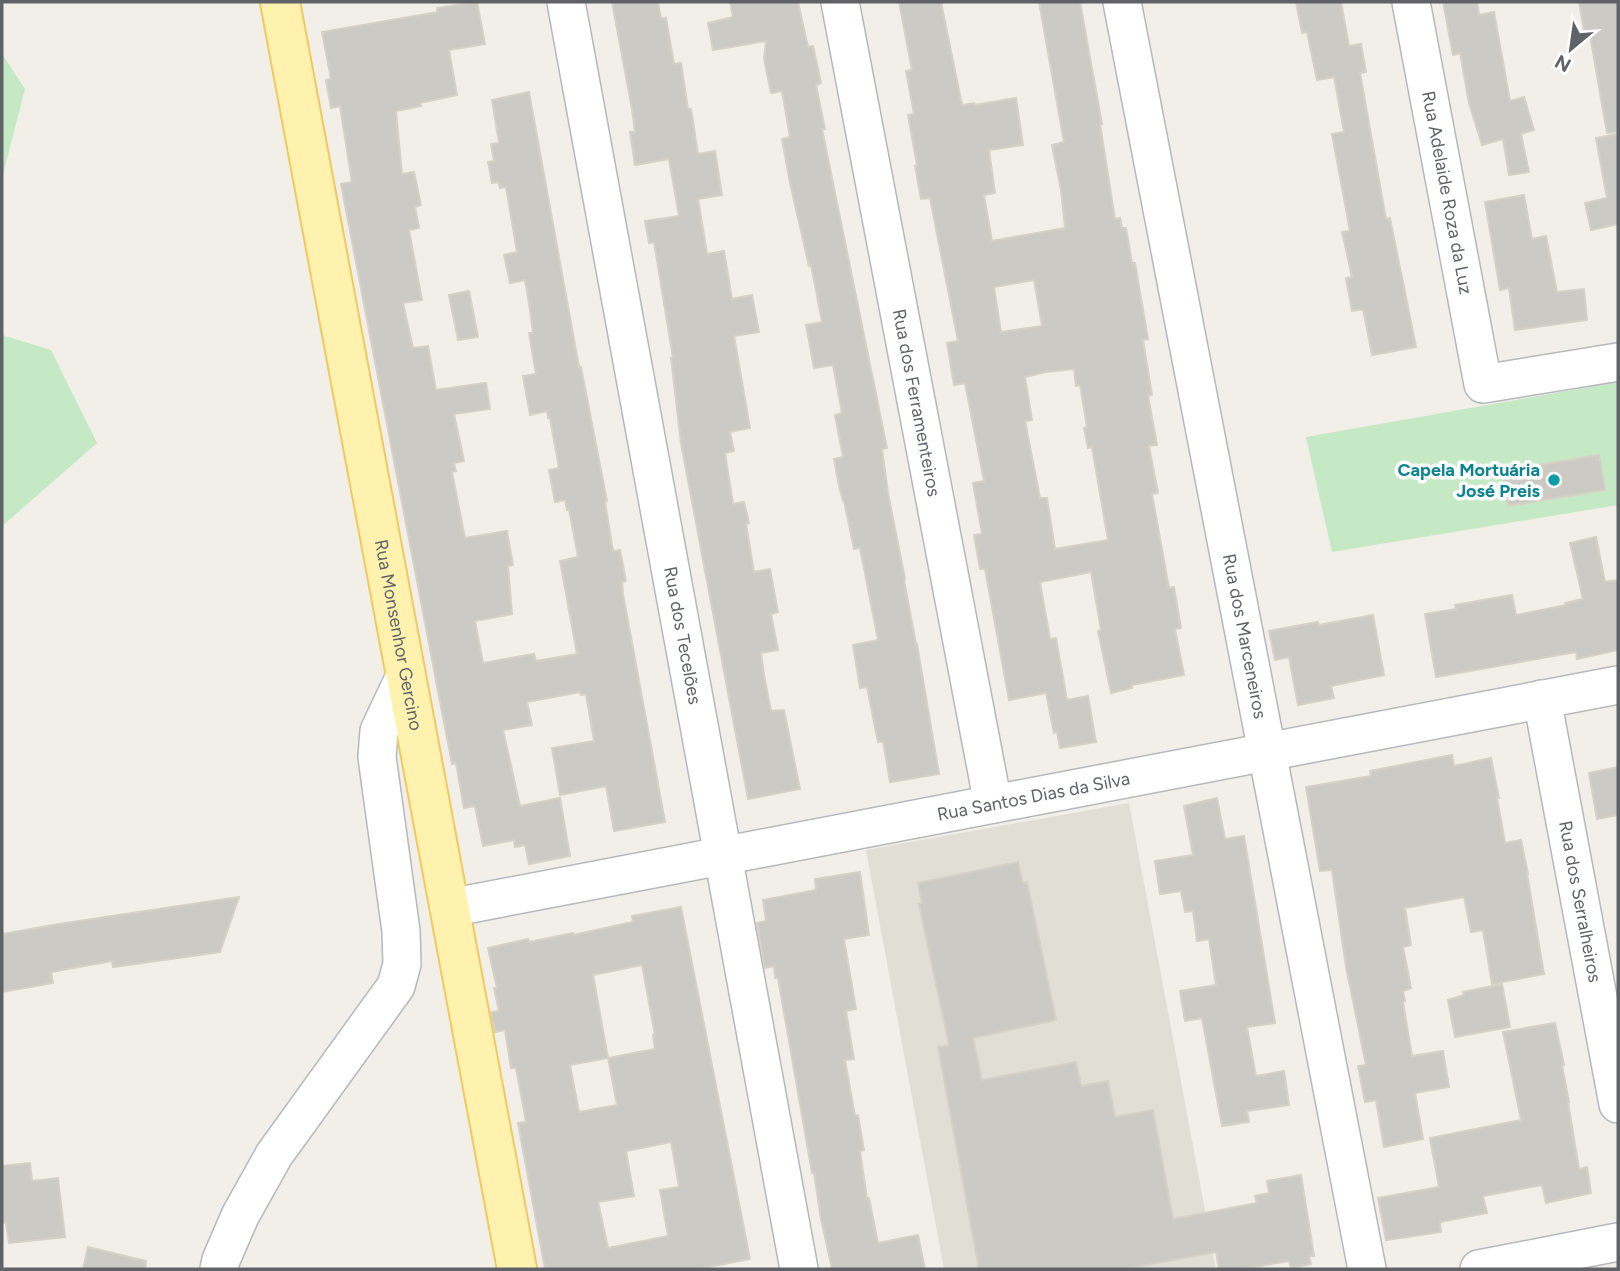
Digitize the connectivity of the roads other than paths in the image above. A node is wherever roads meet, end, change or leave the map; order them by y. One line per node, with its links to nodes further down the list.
1 (281, 2): 7 (main road, Rua Monsenhor Gercino)
2 (566, 2): 12 (street, Rua dos Tecelões)
3 (840, 2): 11 (street, Rua dos Ferramenteiros)
4 (1122, 2): 10 (street, Rua dos Marceneiros)
5 (1411, 2): 6 (street, Rua Adelaide Roza da Luz)
6 (1618, 362)
7 (406, 674): 13 (main road, Rua Monsenhor Gercino); 16 (street)
8 (1618, 685): 9 (street, Rua Santos Dias da Silva)
9 (1542, 699): 10 (street, Rua Santos Dias da Silva); 14 (street, Rua dos Serralheiros)
10 (1267, 752): 11 (street, Rua Santos Dias da Silva); 19 (street, Rua dos Marceneiros)
11 (993, 804): 12 (street, Rua Santos Dias da Silva)
12 (723, 856): 13 (street, Rua Santos Dias da Silva); 18 (street, Rua dos Tecelões)
13 (450, 908): 17 (main road, Rua Monsenhor Gercino)
14 (1618, 1104)
15 (1618, 1242): 20 (street)
16 (219, 1269)
17 (517, 1269)
18 (800, 1269)
19 (1367, 1269)
20 (1479, 1269)

